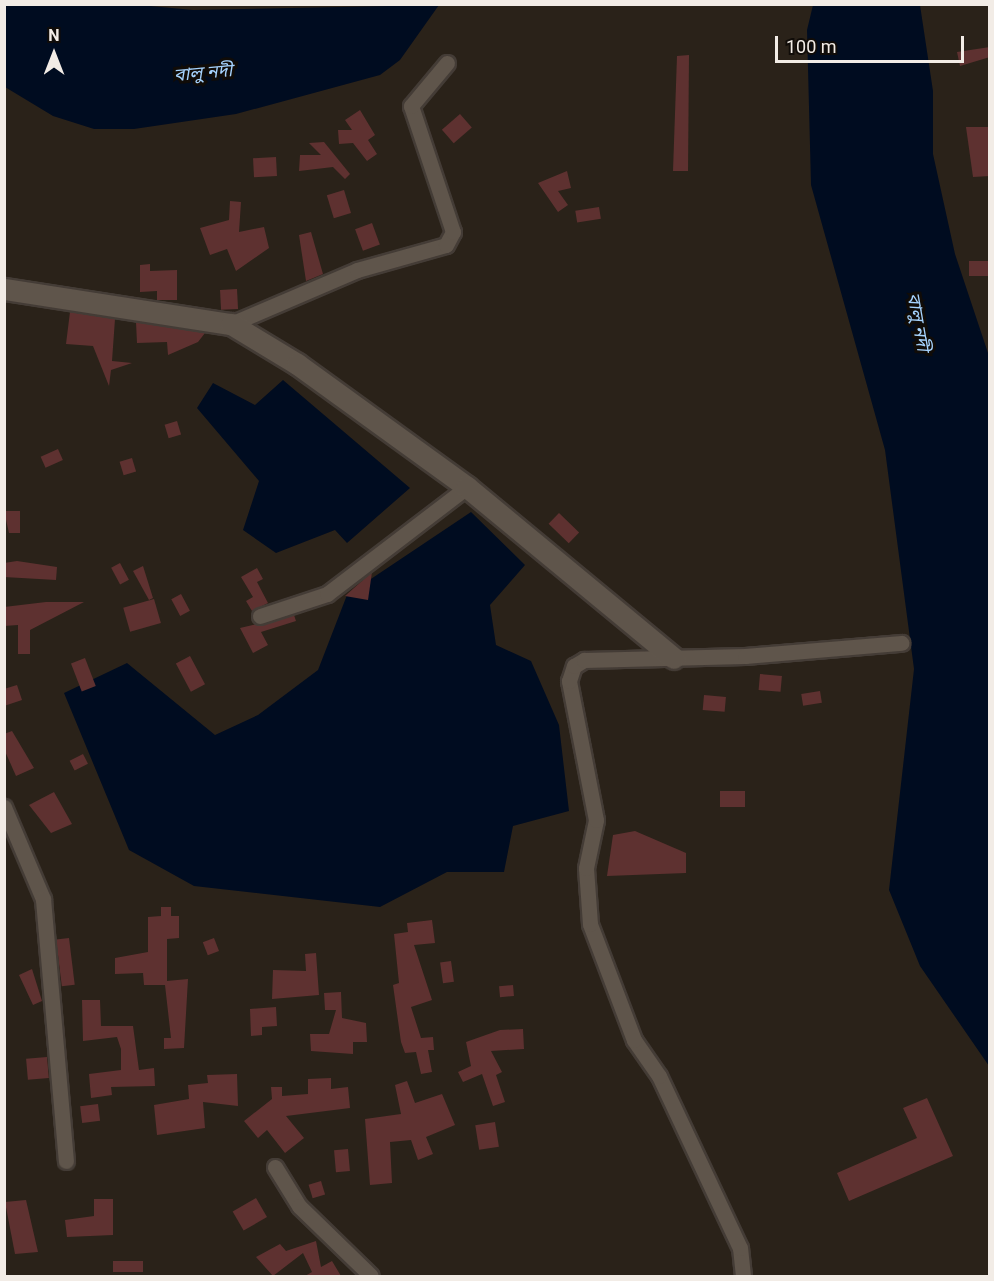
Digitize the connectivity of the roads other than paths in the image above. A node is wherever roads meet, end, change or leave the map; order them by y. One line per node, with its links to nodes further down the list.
1 (447, 63): 3 (street)
2 (4, 289): 3 (street)
3 (231, 324): 4 (street)
4 (467, 487): 5 (street); 7 (street)
5 (260, 616)
6 (901, 643): 7 (street)
7 (674, 658): 12 (street)
8 (4, 807): 9 (street)
9 (66, 1161)
10 (275, 1167): 11 (street)
11 (371, 1276)
12 (743, 1276)

